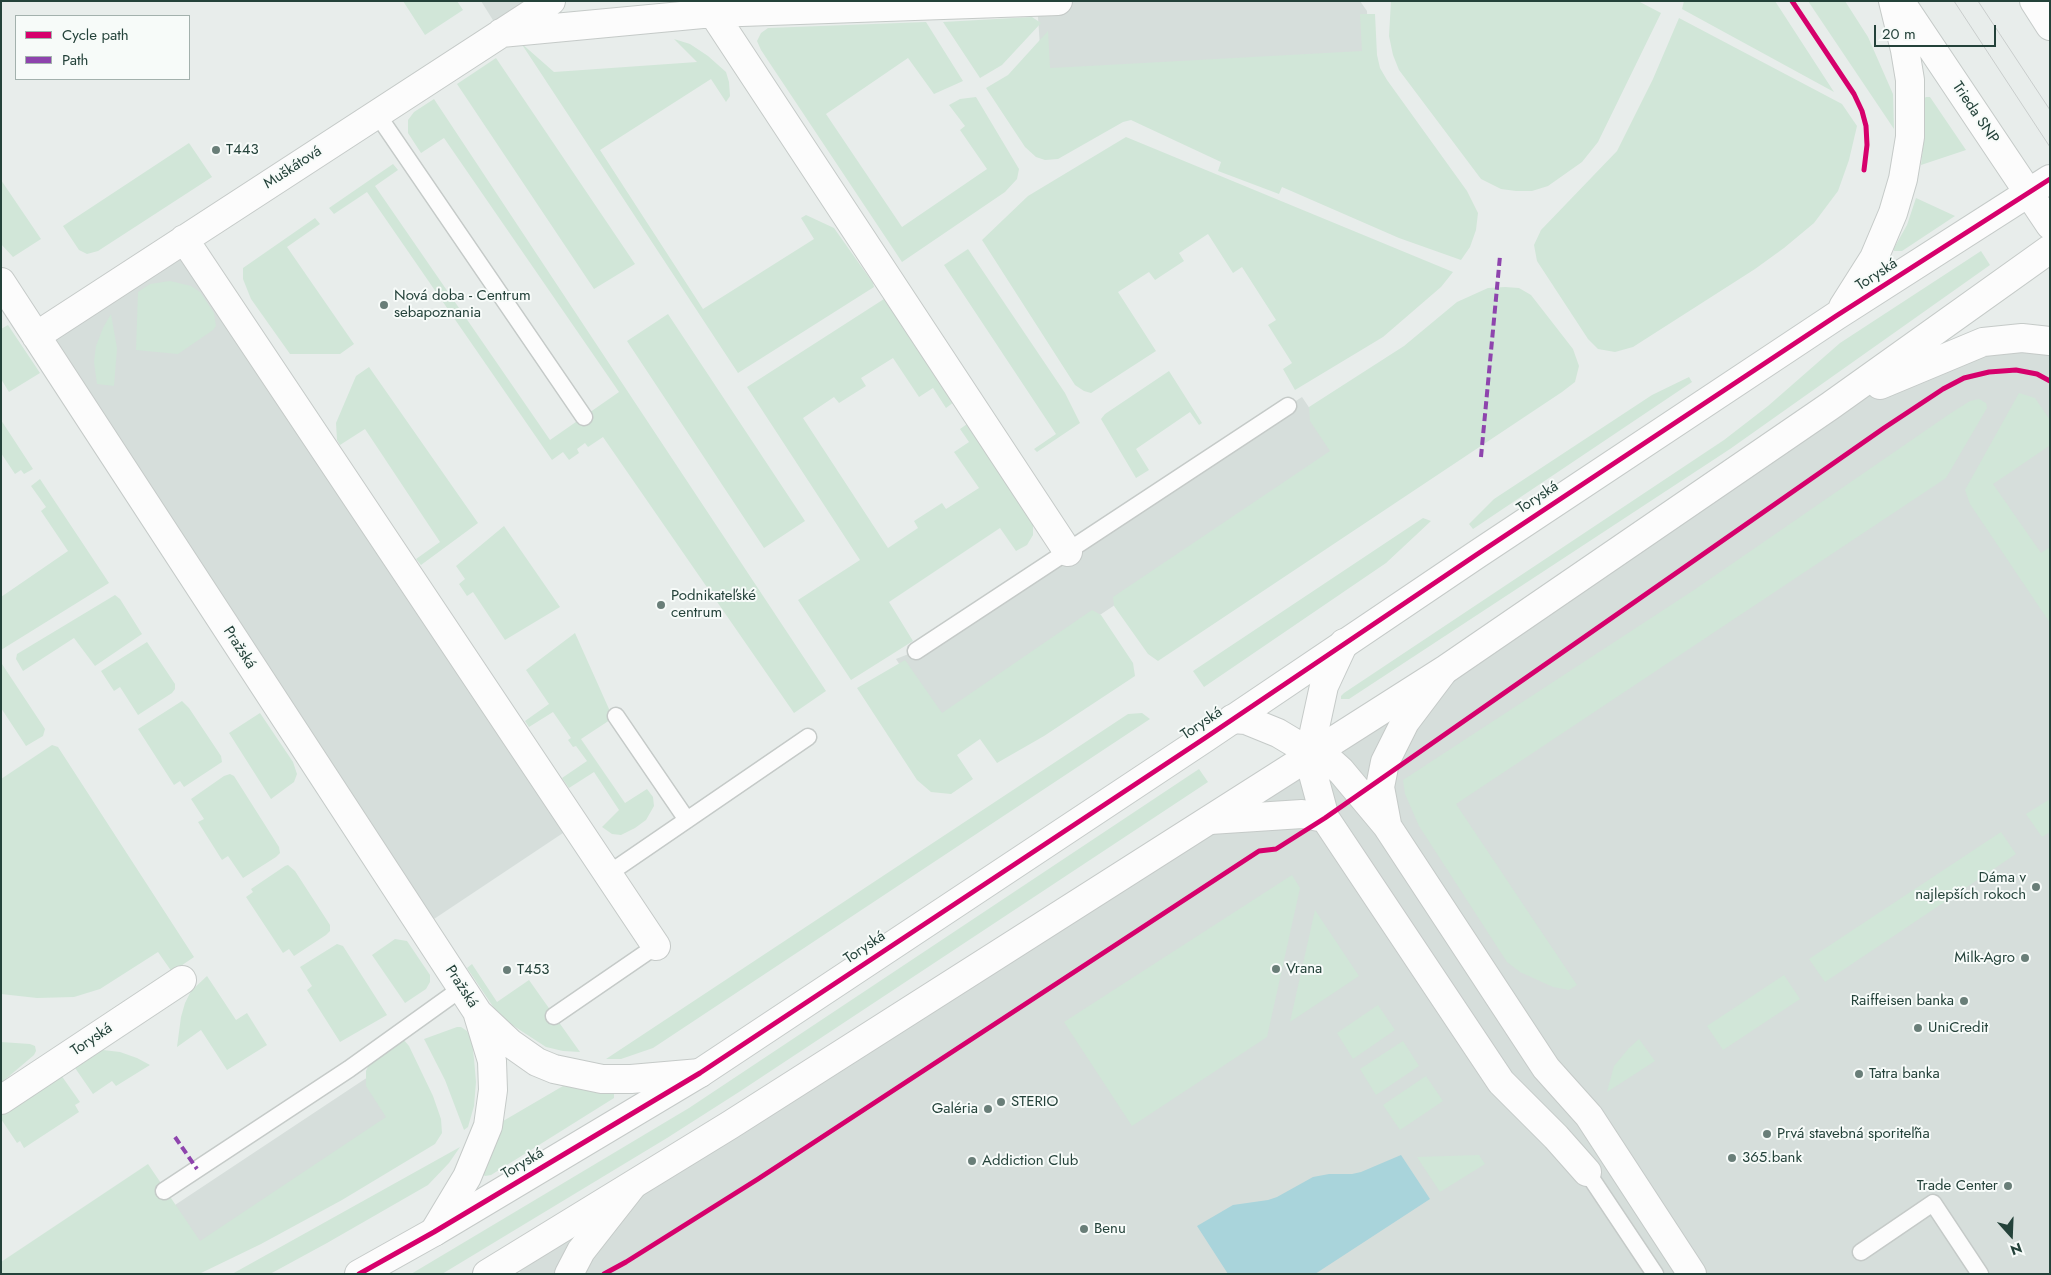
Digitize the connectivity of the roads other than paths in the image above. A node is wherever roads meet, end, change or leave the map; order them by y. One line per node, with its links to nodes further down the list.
1 (551, 1): 8 (street, Muškátová)
2 (1058, 1): 6 (street)
3 (1892, 1): 15 (street)
4 (1900, 1): 10 (street, Trieda SNP)
5 (2034, 1): 7 (street)
6 (712, 13): 8 (street); 21 (street)
7 (2050, 26)
8 (501, 33): 9 (street, Muškátová)
9 (377, 114): 12 (street, Muškátová); 20 (lane)
10 (2039, 186): 11 (street, Trieda SNP); 15 (street, Toryská)
11 (2050, 225)
12 (184, 239): 16 (street, Muškátová); 33 (street)
13 (2050, 249): 19 (street)
14 (1, 282): 16 (street, Pražská)
15 (1836, 316): 22 (street, Toryská)
16 (36, 336): 36 (street, Pražská)
17 (2050, 342): 19 (street)
18 (1288, 406): 21 (lane)
19 (1830, 406): 24 (street)
20 (584, 417)
21 (1068, 552): 23 (lane)
22 (1344, 643): 26 (street, Toryská); 28 (street)
23 (916, 651)
24 (1446, 669): 28 (street); 32 (street)
25 (616, 716): 30 (lane)
26 (1232, 719): 28 (street); 40 (street, Toryská)
27 (808, 737): 30 (lane)
28 (1313, 754): 29 (street); 31 (street); 32 (street)
29 (1325, 818): 31 (street); 41 (street)
30 (687, 820): 33 (lane)
31 (1210, 820): 44 (street)
32 (1387, 826): 39 (street)
33 (608, 874): 34 (street)
34 (656, 946): 38 (lane)
35 (182, 980): 42 (street, Toryská)
36 (462, 988): 37 (street, Pražská); 45 (lane)
37 (478, 1013): 40 (street); 46 (street)
38 (554, 1016)
39 (1546, 1068): 41 (street); 52 (street)
40 (700, 1073): 46 (street, Toryská)
41 (1501, 1082): 43 (street)
42 (1, 1100)
43 (1587, 1172): 51 (lane)
44 (632, 1186): 49 (street); 50 (street)
45 (164, 1191)
46 (434, 1232): 48 (street, Toryská)
47 (1861, 1252): 53 (lane)
48 (359, 1274)
49 (486, 1274)
50 (569, 1274)
51 (1655, 1274)
52 (1692, 1274)
53 (1980, 1274)

